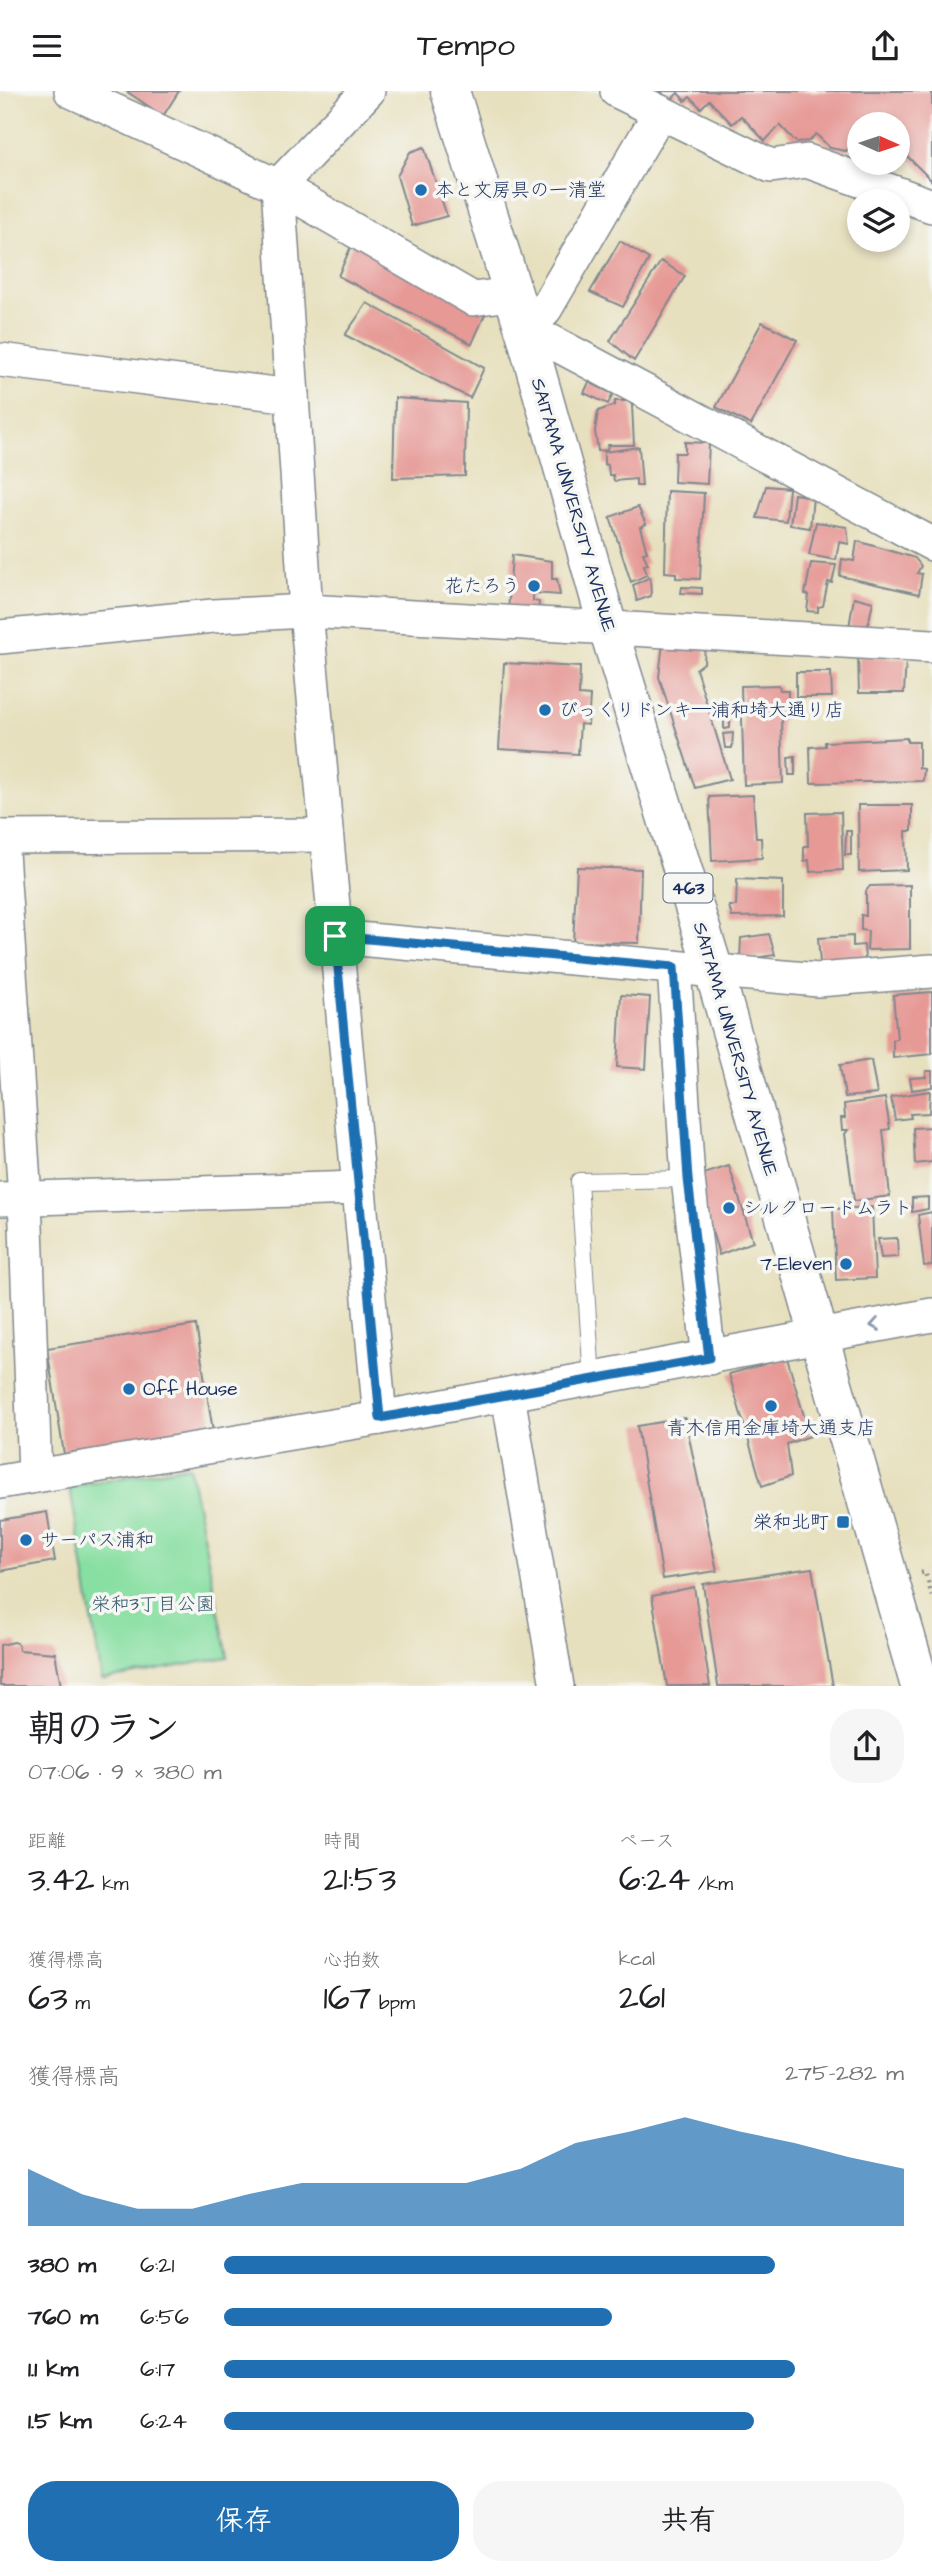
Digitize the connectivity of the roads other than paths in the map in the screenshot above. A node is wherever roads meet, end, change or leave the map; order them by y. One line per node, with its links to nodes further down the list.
1 (71, 91): 6 (street)
2 (368, 91): 6 (street)
3 (450, 91): 8 (highway, SAITAMA UNIVERSITY AVENUE / 463)
4 (617, 91): 5 (street)
5 (660, 112): 7 (street); 9 (street)
6 (278, 186): 8 (street); 11 (street)
7 (932, 206)
8 (512, 294): 9 (highway, SAITAMA UNIVERSITY AVENUE / 463)
9 (526, 335): 12 (street); 14 (highway, SAITAMA UNIVERSITY AVENUE / 463)
10 (0, 360): 11 (street)
11 (292, 396): 13 (street)
12 (932, 544)
13 (306, 611): 14 (street); 15 (street); 17 (street)
14 (608, 628): 16 (street); 21 (highway, SAITAMA UNIVERSITY AVENUE / 463)
15 (0, 637)
16 (932, 646)
17 (326, 835): 18 (street); 19 (street)
18 (0, 837): 25 (street)
19 (335, 936): 20 (street); 24 (street)
20 (674, 967): 21 (street); 23 (street)
21 (714, 971): 22 (street); 27 (highway, SAITAMA UNIVERSITY AVENUE / 463)
22 (932, 971)
23 (688, 1179): 28 (street); 29 (lane)
24 (358, 1188): 25 (street); 31 (street)
25 (13, 1198): 32 (street)
26 (932, 1315): 27 (street, one-way to 27)
27 (817, 1335): 28 (street); 35 (highway, SAITAMA UNIVERSITY AVENUE / 463)
28 (709, 1358): 29 (street)
29 (592, 1380): 30 (street)
30 (508, 1395): 31 (street); 34 (street)
31 (380, 1418): 32 (street)
32 (35, 1475): 33 (street)
33 (0, 1482)
34 (557, 1686)
35 (920, 1686)

